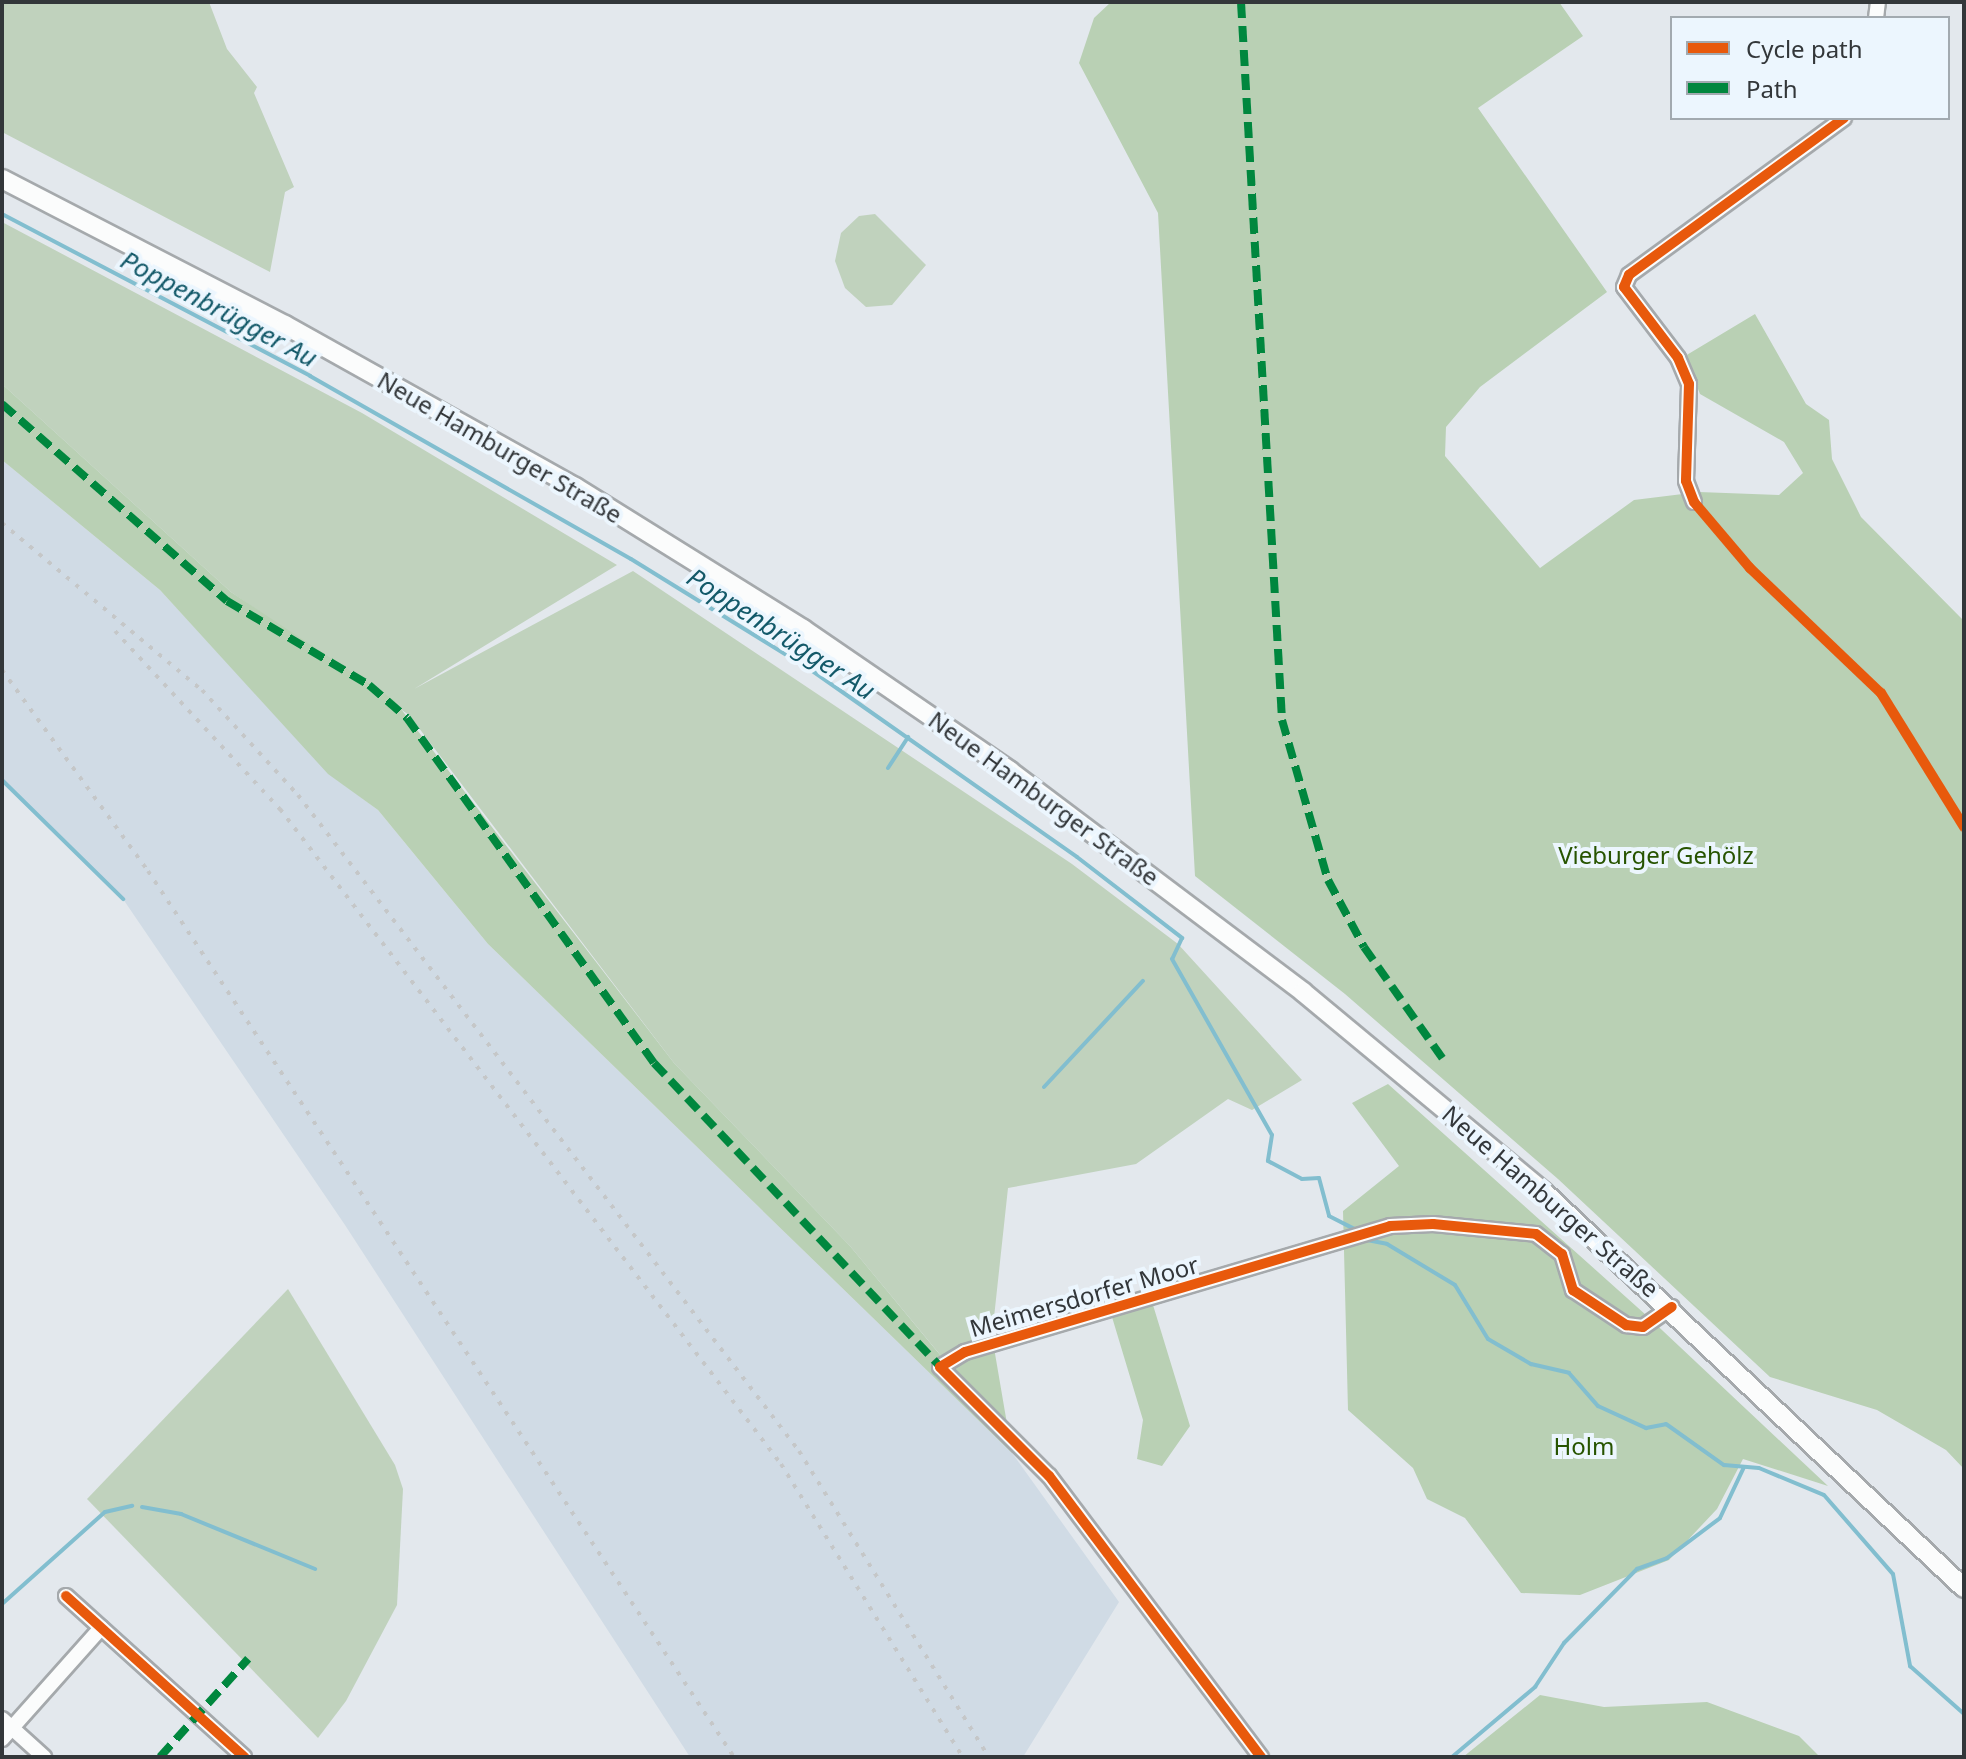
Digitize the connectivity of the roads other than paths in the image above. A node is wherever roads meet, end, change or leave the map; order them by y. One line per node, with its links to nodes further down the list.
1 (1841, 120): 3 (street)
2 (2, 179): 4 (main road, Neue Hamburger Straße)
3 (1694, 502)
4 (1672, 1307): 5 (main road, Neue Hamburger Straße); 11 (street, Meimersdorfer Moor)
5 (1964, 1588)
6 (66, 1596): 7 (street)
7 (101, 1628): 8 (street); 10 (street)
8 (5, 1729): 9 (street)
9 (44, 1757)
10 (244, 1757)
11 (1261, 1757)

